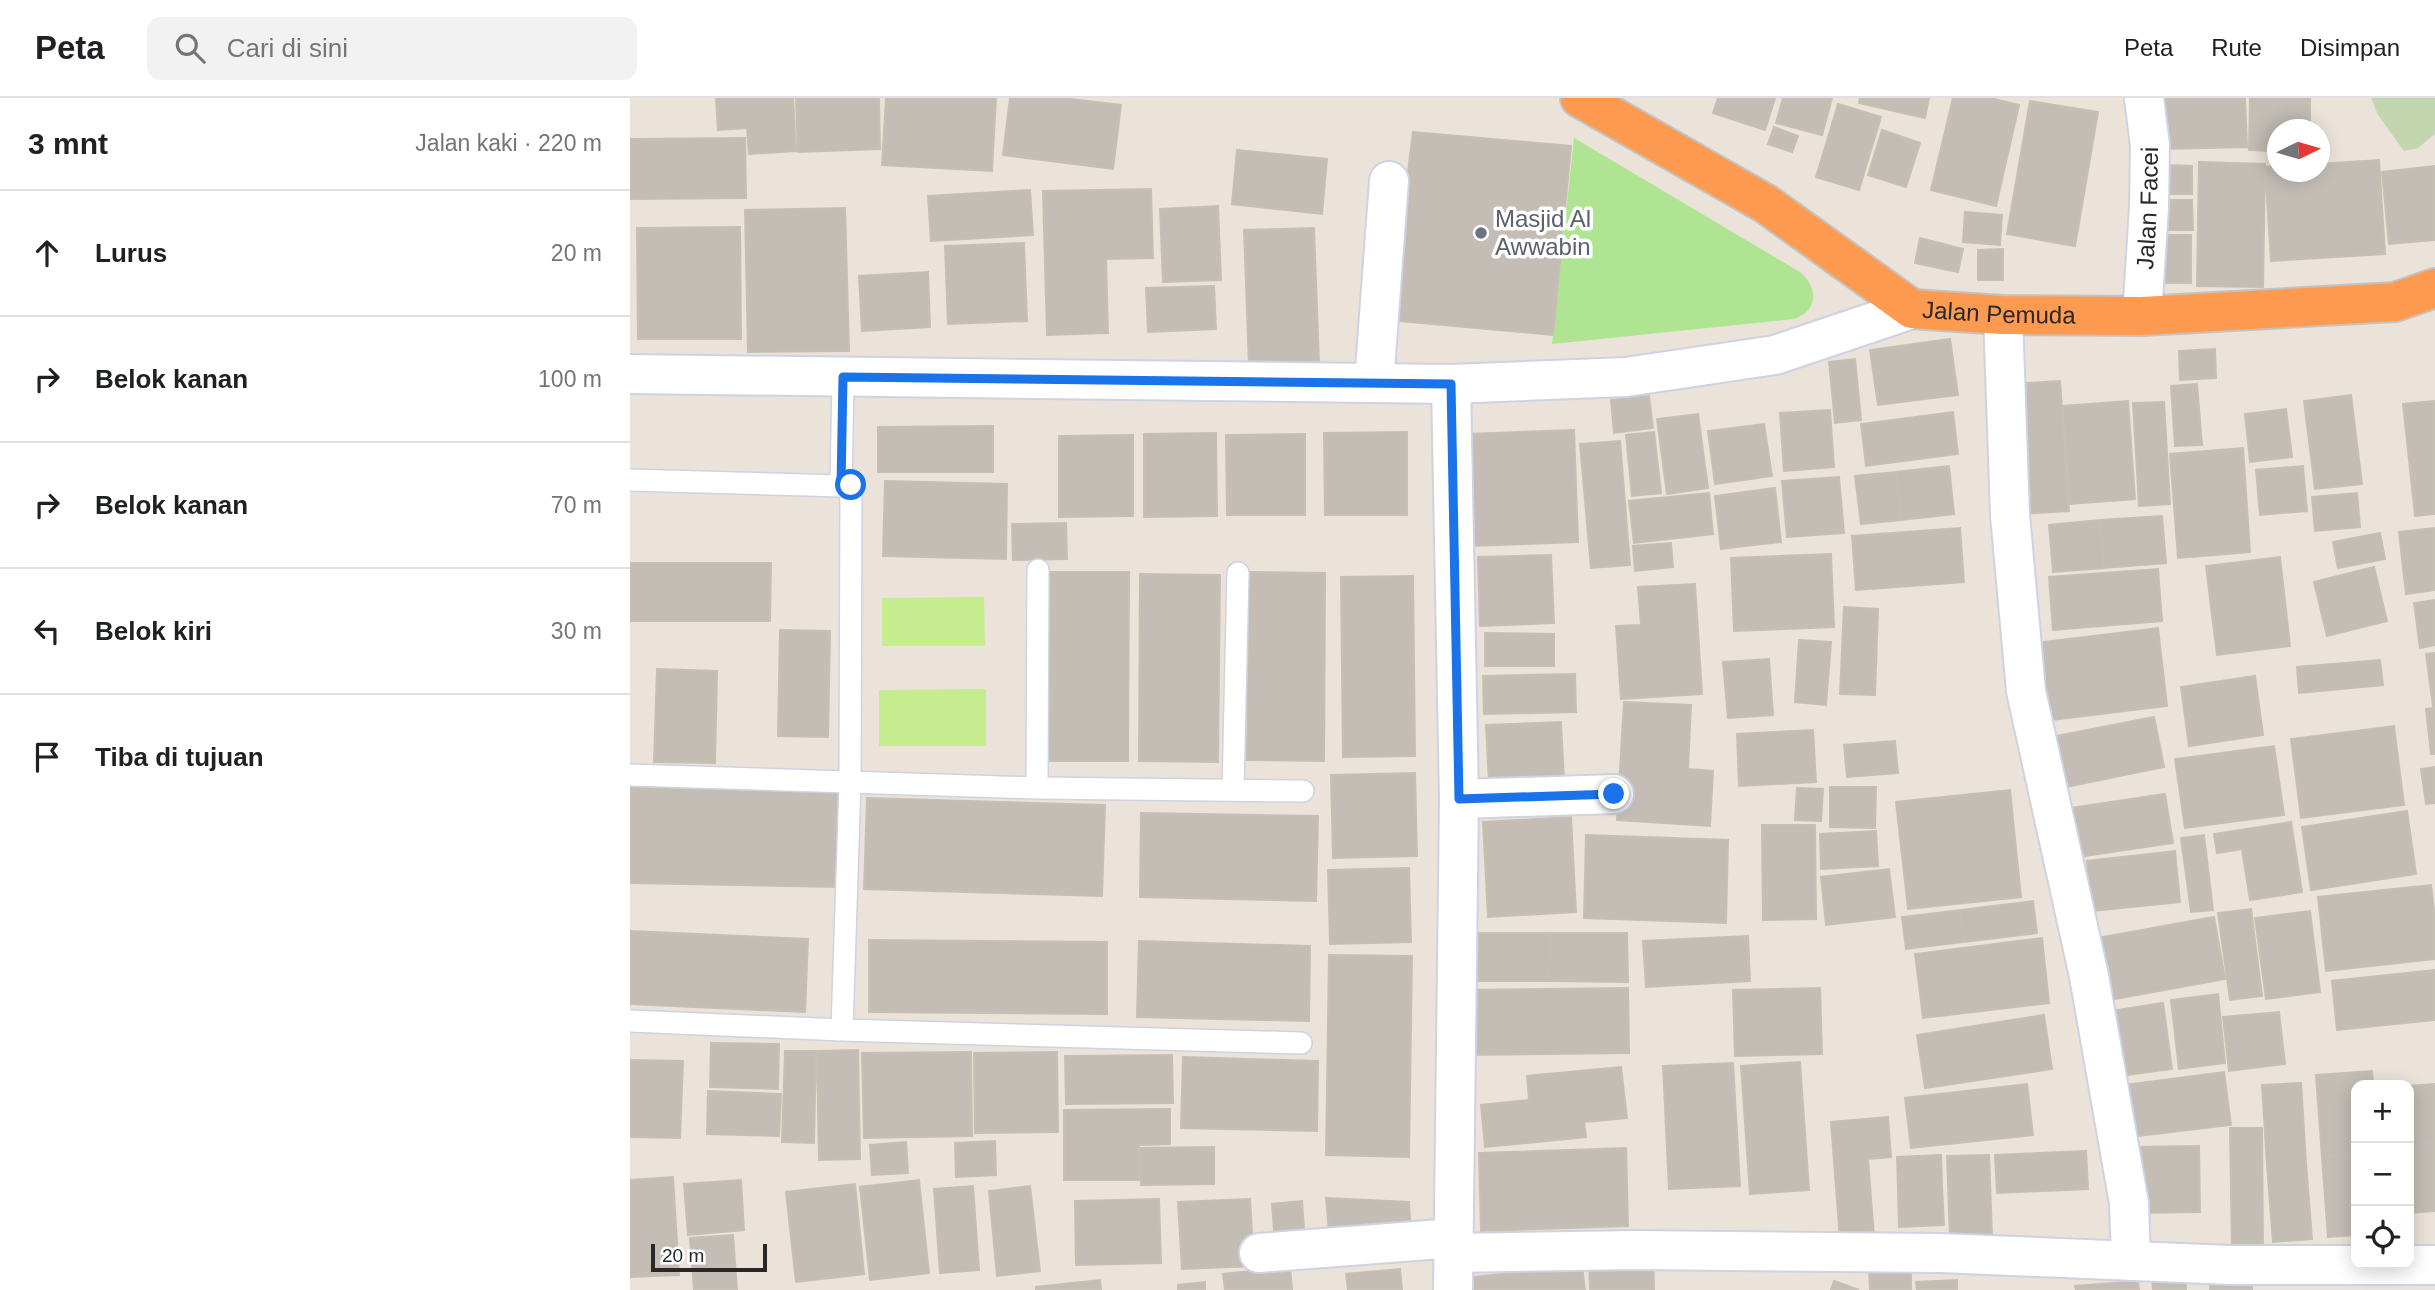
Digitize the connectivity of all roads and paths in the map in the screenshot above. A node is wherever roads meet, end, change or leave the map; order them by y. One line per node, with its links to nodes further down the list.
1 (1580, 98): 5 (highway, Jalan Pemuda)
2 (2144, 98): 7 (street, Jalan Facei)
3 (1389, 181): 10 (street)
4 (2435, 288): 7 (highway, Jalan Pemuda)
5 (1912, 309): 6 (highway, Jalan Pemuda); 11 (street)
6 (2003, 315): 7 (highway, Jalan Pemuda); 28 (street)
7 (2142, 316)
8 (630, 374): 9 (street)
9 (843, 377): 10 (street); 13 (lane)
10 (1374, 383): 11 (street)
11 (1451, 384): 22 (street)
12 (630, 480): 13 (lane)
13 (841, 486): 17 (lane)
14 (1038, 570): 18 (lane)
15 (1238, 573): 19 (lane)
16 (630, 775): 17 (lane)
17 (850, 783): 18 (lane); 24 (lane)
18 (1037, 788): 19 (lane)
19 (1233, 790): 20 (lane)
20 (1303, 791)
21 (1614, 794): 22 (street)
22 (1459, 799): 27 (street)
23 (630, 1021): 24 (lane)
24 (842, 1030): 25 (lane)
25 (1301, 1043)
26 (1259, 1253): 27 (street)
27 (1454, 1260): 28 (street)
28 (2131, 1261): 30 (street)
29 (2435, 1265): 30 (street)
30 (2273, 1278)

